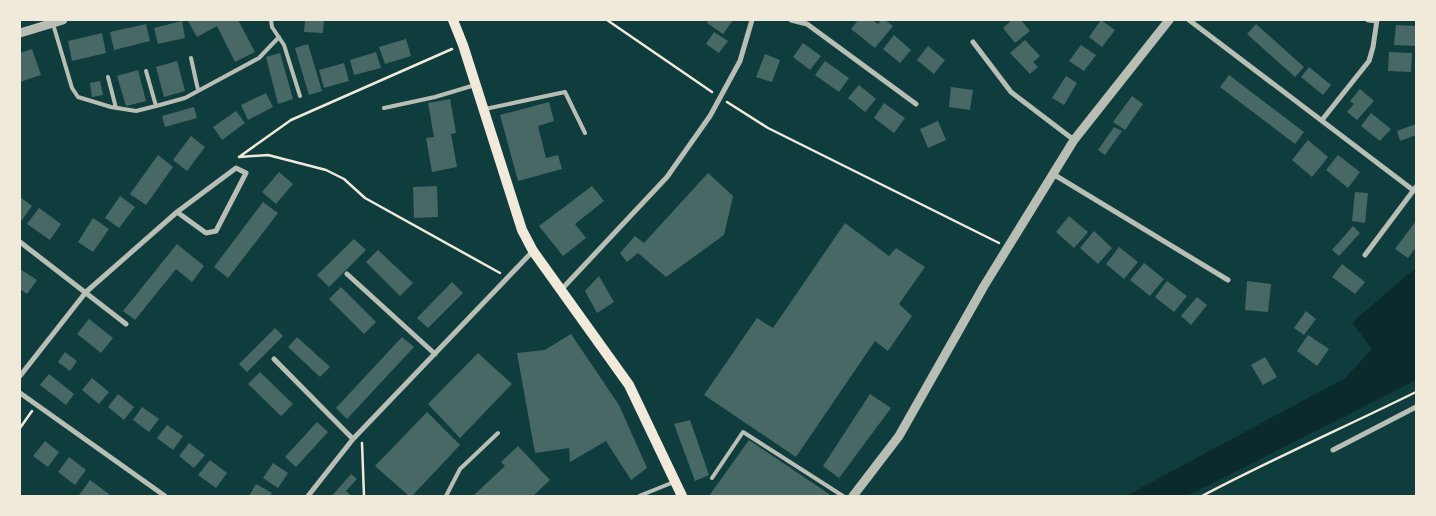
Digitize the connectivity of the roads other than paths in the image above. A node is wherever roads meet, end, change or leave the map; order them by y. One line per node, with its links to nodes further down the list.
1 (63, 20): 10 (street)
2 (271, 20): 12 (lane)
3 (453, 20): 17 (main road)
4 (752, 20): 36 (street)
5 (791, 20): 20 (street)
6 (1169, 20): 27 (street)
7 (1189, 20): 25 (street)
8 (1368, 20): 9 (street)
9 (1377, 20): 25 (street)
10 (52, 23): 11 (street); 22 (lane)
11 (20, 34)
12 (279, 38): 18 (lane); 19 (lane)
13 (974, 42): 27 (street)
14 (191, 58): 18 (lane)
15 (146, 70): 21 (lane)
16 (108, 77): 22 (lane)
17 (475, 85): 23 (lane); 24 (main road)
18 (198, 90): 21 (lane)
19 (300, 96)
20 (916, 104)
21 (156, 106): 22 (lane)
22 (116, 108)
23 (384, 108)
24 (483, 110): 26 (lane); 32 (main road)
25 (1322, 120): 29 (street)
26 (585, 134)
27 (1074, 140): 28 (street)
28 (1053, 174): 35 (street); 55 (street)
29 (1415, 188): 33 (street)
30 (177, 212): 30 (street); 37 (street)
31 (20, 242): 37 (street)
32 (533, 251): 36 (main road); 39 (street)
33 (1365, 255)
34 (347, 274): 39 (street)
35 (1228, 280)
36 (560, 291): 48 (main road)
37 (86, 292): 38 (street); 41 (street)
38 (126, 324)
39 (435, 354): 45 (street)
40 (274, 359): 45 (street)
41 (20, 376)
42 (20, 393): 49 (street)
43 (1416, 407): 46 (street)
44 (498, 433): 51 (lane)
45 (353, 439): 50 (street)
46 (1333, 450)
47 (712, 478): 54 (lane)
48 (676, 481): 52 (lane); 53 (main road)
49 (165, 496)
50 (308, 496)
51 (446, 496)
52 (639, 496)
53 (682, 496)
54 (842, 496)
55 (853, 496)

